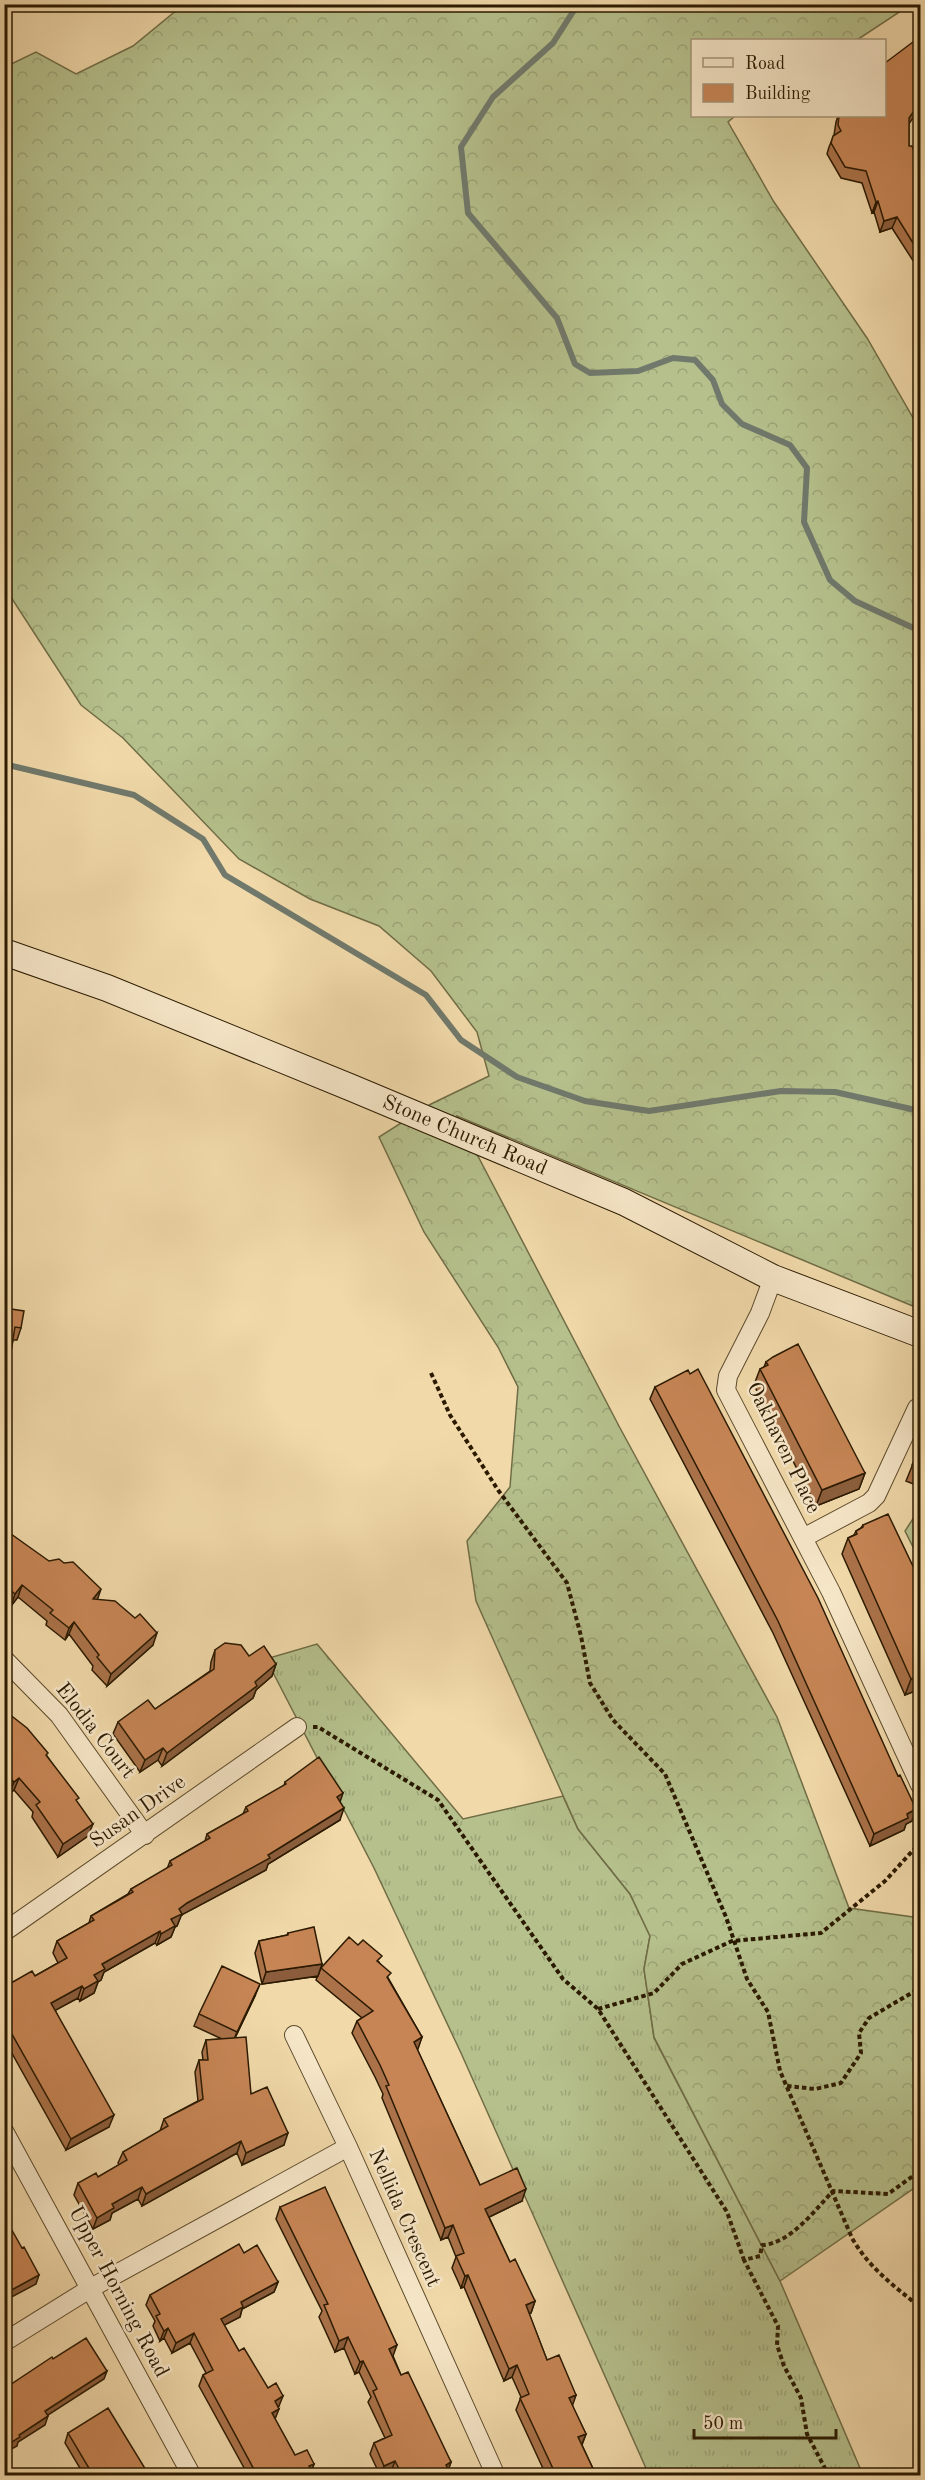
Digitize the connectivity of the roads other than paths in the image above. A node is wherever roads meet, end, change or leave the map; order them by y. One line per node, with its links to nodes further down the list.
1 (4, 952): 2 (main road, Stone Church Road)
2 (773, 1278): 3 (main road, Stone Church Road); 5 (street, Oakhaven Place)
3 (921, 1334)
4 (921, 1409): 5 (street, Oakhaven Place)
5 (803, 1538): 8 (street, Oakhaven Place)
6 (4, 1659): 9 (street, Elodia Court)
7 (297, 1727): 9 (street, Susan Drive)
8 (921, 1785)
9 (145, 1835): 10 (street, Susan Drive)
10 (4, 1932)
11 (294, 2035): 13 (street)
12 (4, 2131): 14 (street, Upper Horning Road)
13 (348, 2147): 14 (street, Nellida Crescent); 17 (street, Nellida Crescent)
14 (91, 2288): 15 (street, Nellida Crescent); 16 (street, Upper Horning Road)
15 (4, 2342)
16 (192, 2475)
17 (495, 2475)

